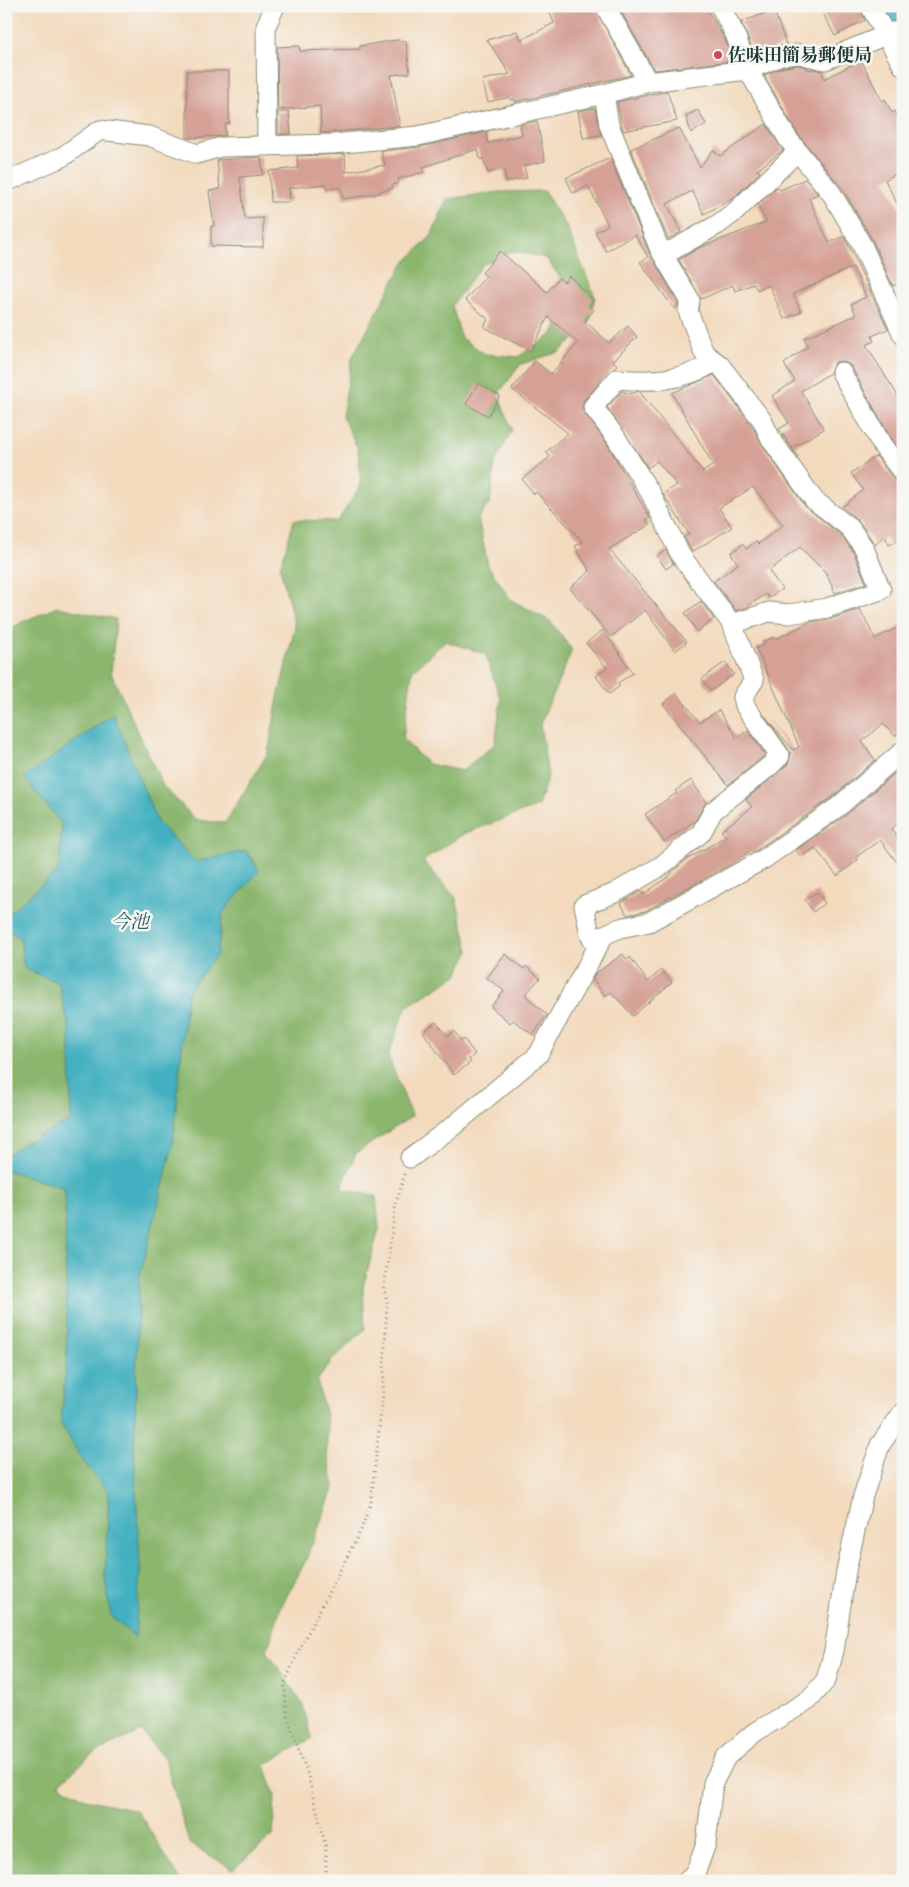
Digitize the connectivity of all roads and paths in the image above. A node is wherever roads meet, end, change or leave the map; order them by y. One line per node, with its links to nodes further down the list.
1 (275, 6): 10 (street)
2 (606, 6): 8 (street)
3 (720, 6): 7 (street)
4 (870, 6): 5 (street)
5 (894, 32): 6 (street); 7 (street)
6 (903, 66)
7 (748, 70): 8 (street); 11 (street)
8 (648, 82): 9 (street)
9 (604, 94): 10 (street); 13 (street)
10 (267, 146): 12 (street)
11 (797, 152): 13 (street); 14 (street)
12 (6, 182)
13 (660, 250): 15 (street)
14 (903, 335)
15 (715, 362): 18 (street); 18 (street)
16 (841, 372): 17 (street)
17 (903, 473)
18 (732, 624): 20 (street)
19 (903, 751): 20 (street)
20 (597, 946): 21 (street)
21 (410, 1158): 23 (path)
22 (903, 1412): 24 (street)
23 (326, 1881)
24 (687, 1881)

